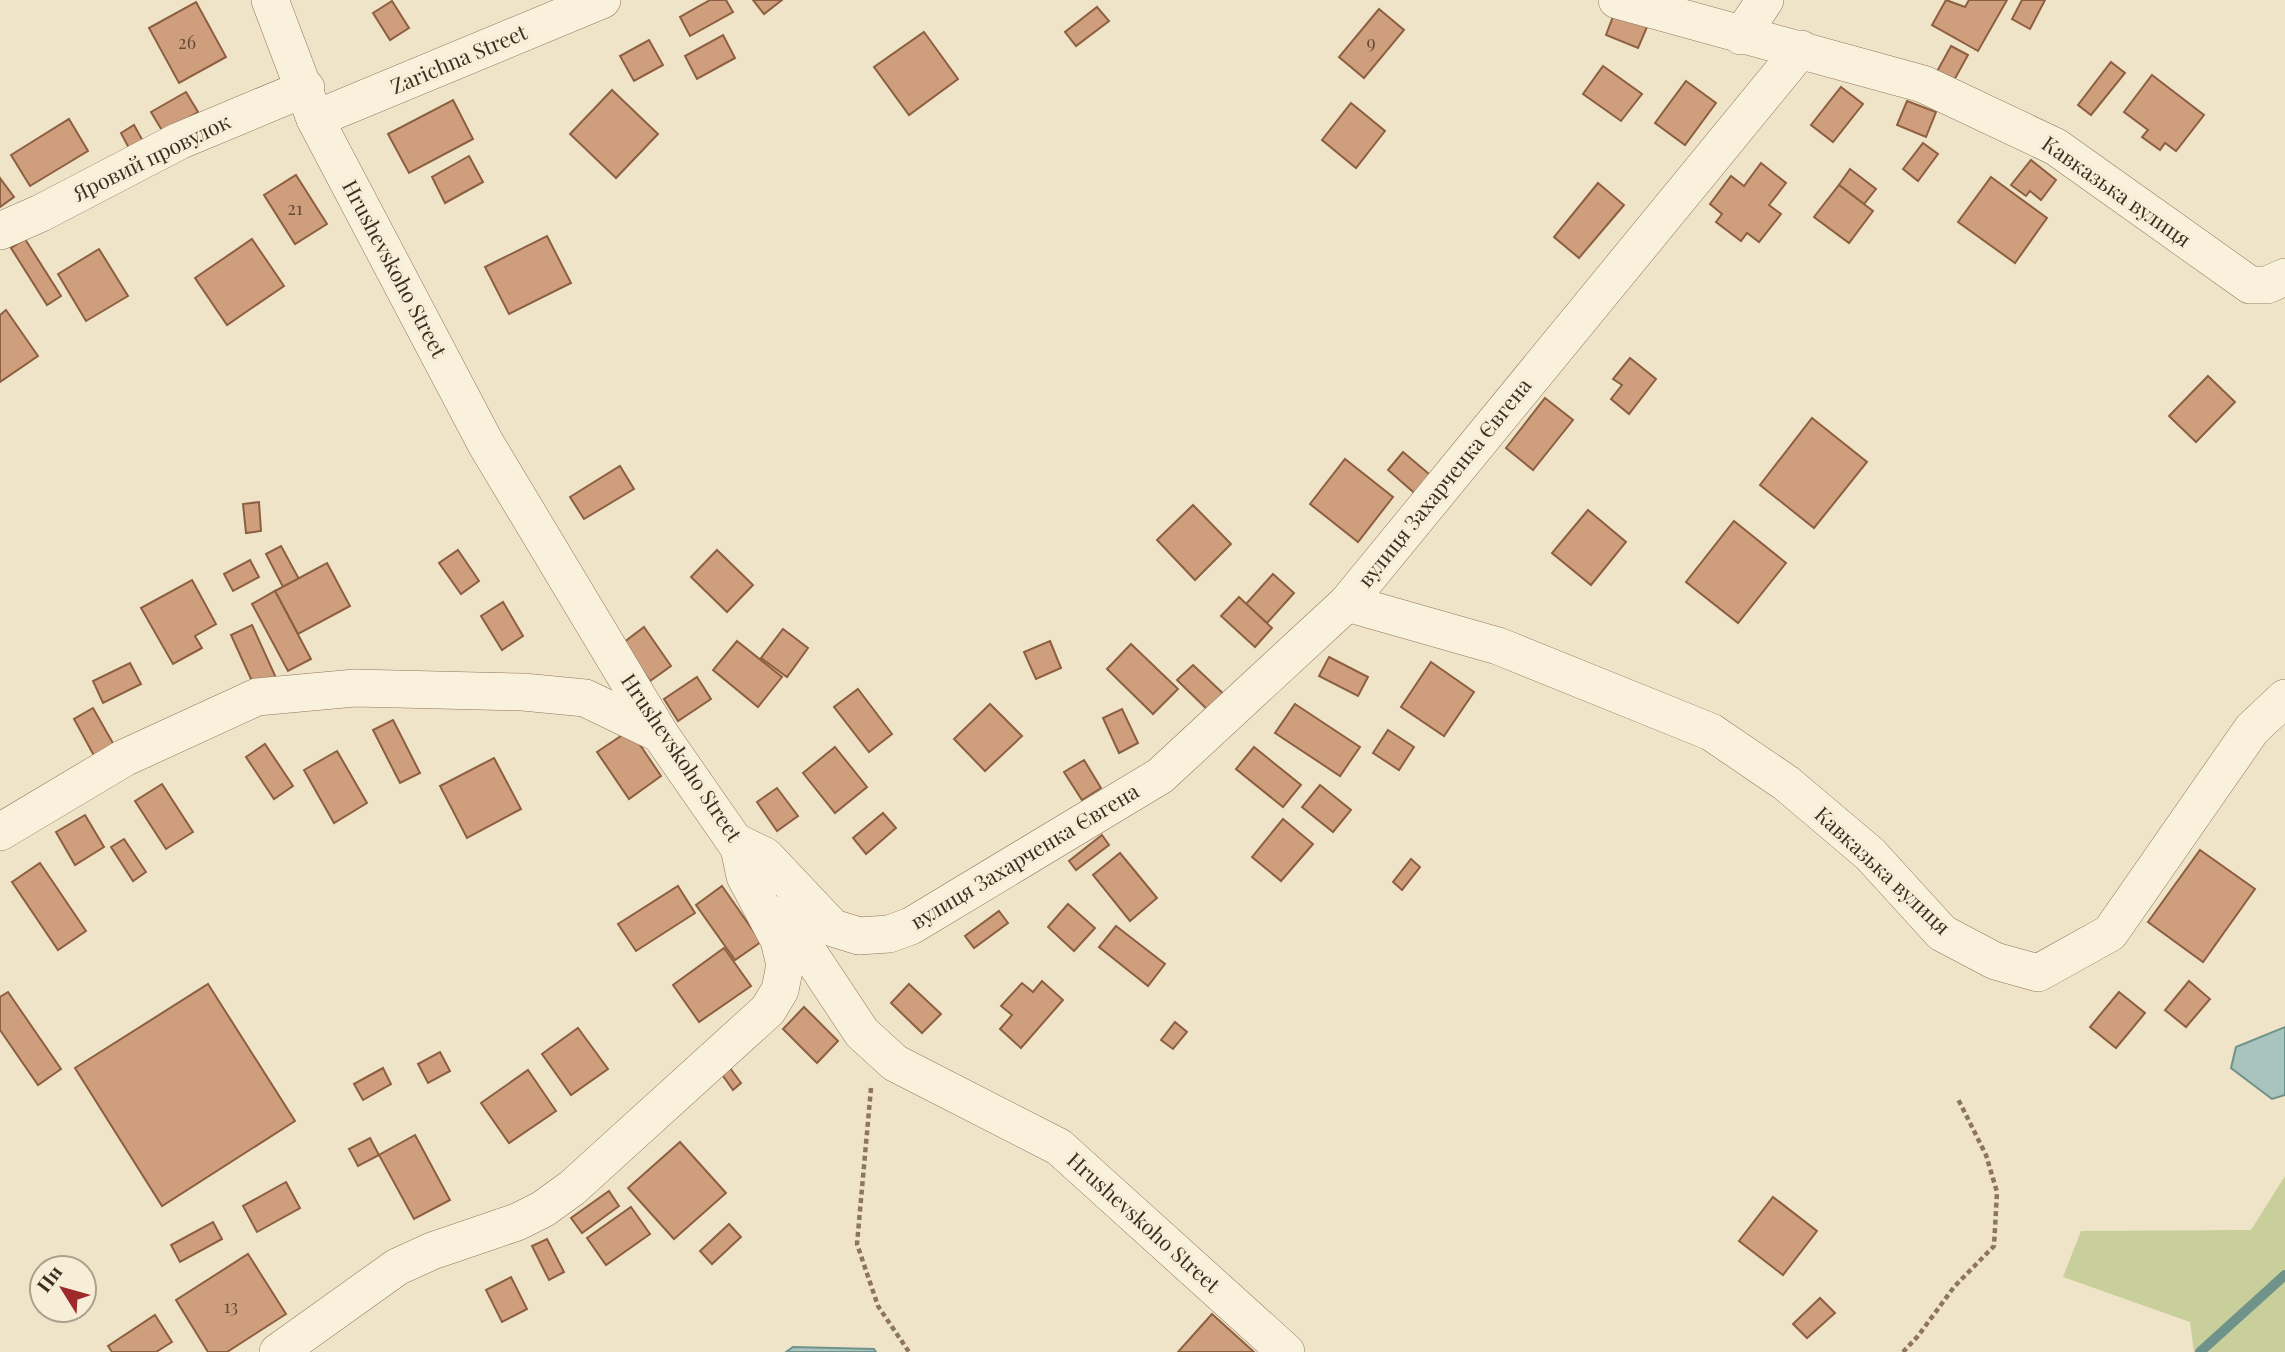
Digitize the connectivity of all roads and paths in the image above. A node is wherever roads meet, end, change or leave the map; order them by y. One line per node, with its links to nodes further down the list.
1 (270, 0): 7 (street, Hrushevskoho Street)
2 (602, 0): 7 (street, Zarichna Street)
3 (1617, 0): 5 (street, Кавказька вулиця)
4 (1765, 0): 5 (street)
5 (1741, 36): 6 (street, Кавказька вулиця)
6 (1801, 49): 9 (street, Кавказька вулиця); 10 (street, вулиця Захарченка Євгена)
7 (311, 103): 8 (street, Яровий провулок); 12 (street, Hrushevskoho Street)
8 (0, 231)
9 (2285, 276)
10 (1347, 603): 11 (street, Кавказька вулиця); 14 (street, вулиця Захарченка Євгена)
11 (2285, 698)
12 (660, 734): 13 (street); 14 (street, Hrushevskoho Street)
13 (0, 832)
14 (738, 843): 15 (street, Hrushevskoho Street); 17 (street)
15 (875, 1045): 18 (path); 19 (street, Hrushevskoho Street)
16 (1958, 1099): 20 (path)
17 (278, 1352)
18 (909, 1352)
19 (1286, 1352)
20 (1903, 1352)

